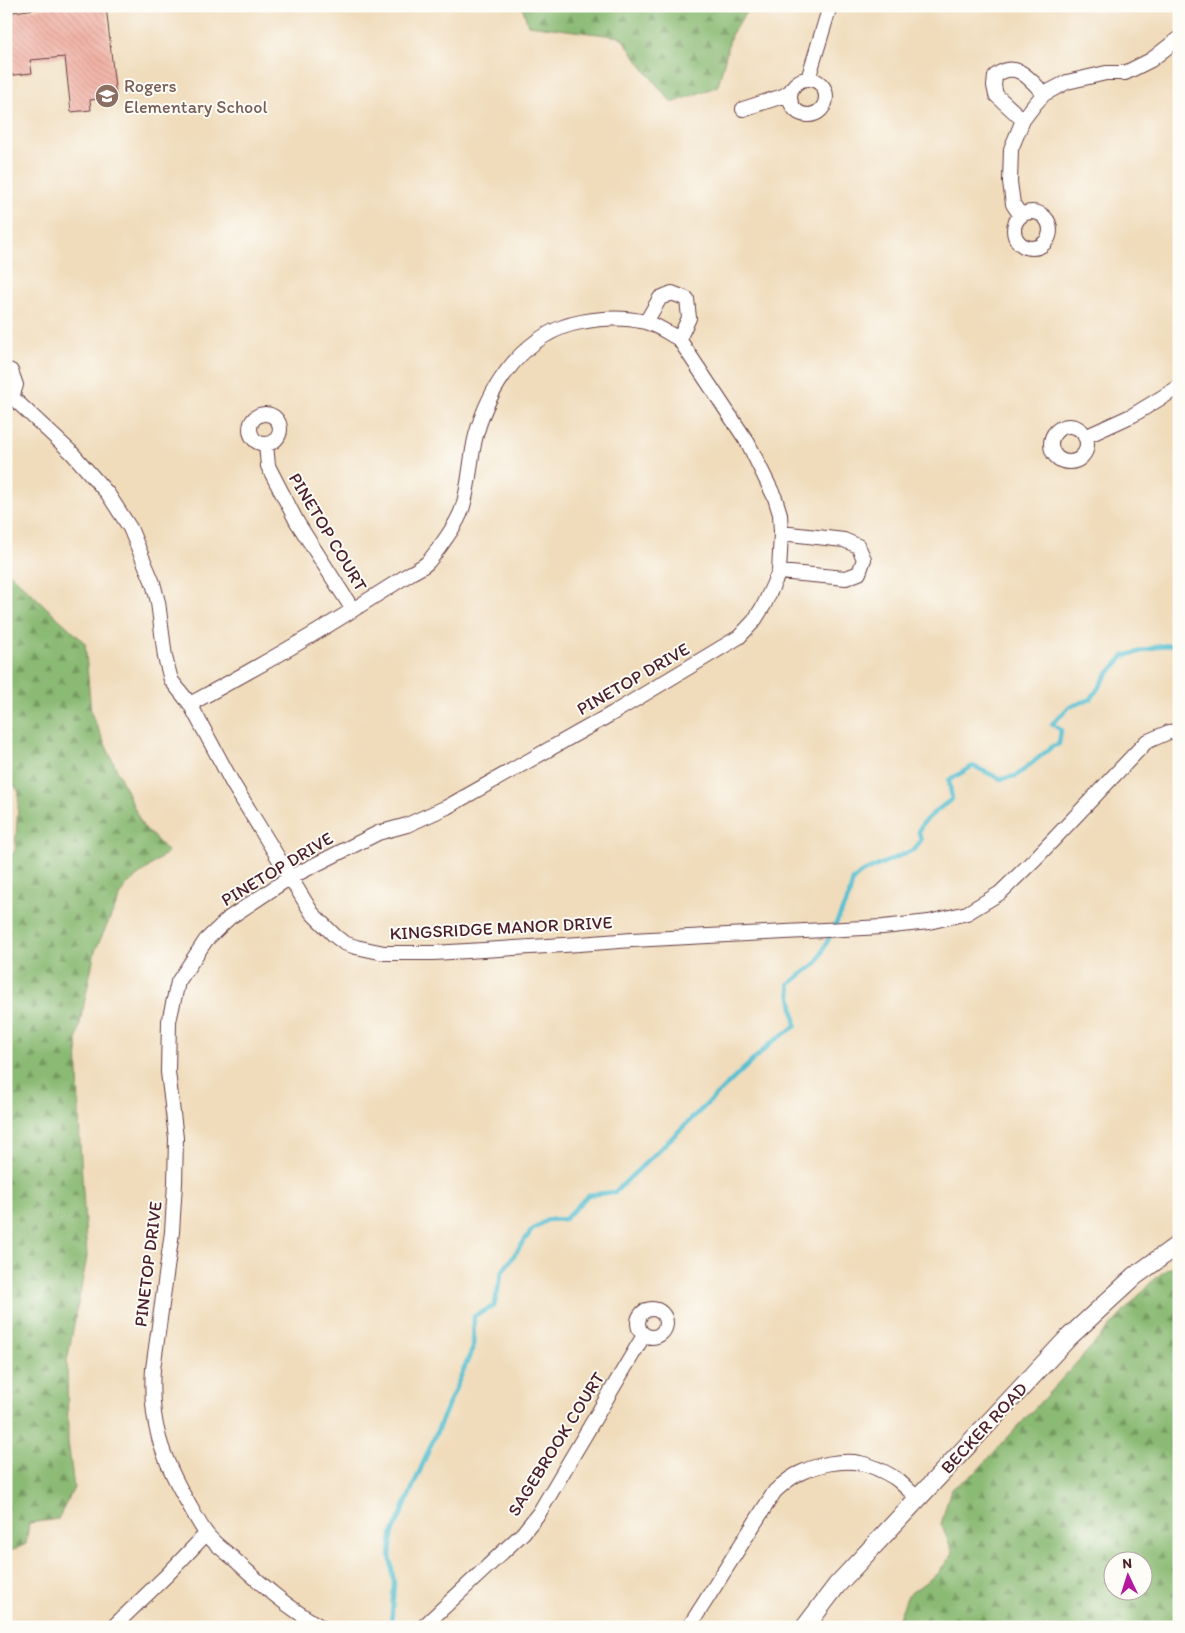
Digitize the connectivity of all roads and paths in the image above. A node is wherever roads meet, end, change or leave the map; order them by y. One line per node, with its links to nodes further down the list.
1 (830, 6): 3 (street)
2 (1179, 38): 5 (street)
3 (808, 79): 4 (street); 4 (street)
4 (791, 91): 6 (street)
5 (1044, 94): 7 (street); 7 (street)
6 (743, 109)
7 (1023, 120): 8 (street)
8 (1022, 216)
9 (646, 322): 10 (street, PINETOP DRIVE); 10 (street); 18 (street, PINETOP DRIVE)
10 (679, 339): 16 (street, PINETOP DRIVE)
11 (6, 369): 13 (street, KINGSRIDGE MANOR DRIVE)
12 (1179, 387): 14 (street)
13 (9, 399): 19 (street, KINGSRIDGE MANOR DRIVE)
14 (1085, 437)
15 (266, 444): 18 (street, PINETOP COURT)
16 (781, 533): 17 (street, PINETOP DRIVE); 17 (street)
17 (779, 572): 21 (street, PINETOP DRIVE)
18 (353, 610): 19 (street, PINETOP DRIVE)
19 (190, 704): 21 (street, KINGSRIDGE MANOR DRIVE)
20 (1179, 731): 21 (street, KINGSRIDGE MANOR DRIVE)
21 (290, 878): 25 (street, PINETOP DRIVE)
22 (1179, 1244): 24 (street, BECKER ROAD)
23 (644, 1335): 28 (street, SAGEBROOK COURT)
24 (918, 1498): 29 (street); 30 (street, BECKER ROAD)
25 (206, 1534): 26 (street); 27 (street, PINETOP DRIVE)
26 (113, 1627)
27 (321, 1627)
28 (423, 1627)
29 (689, 1627)
30 (805, 1627)

